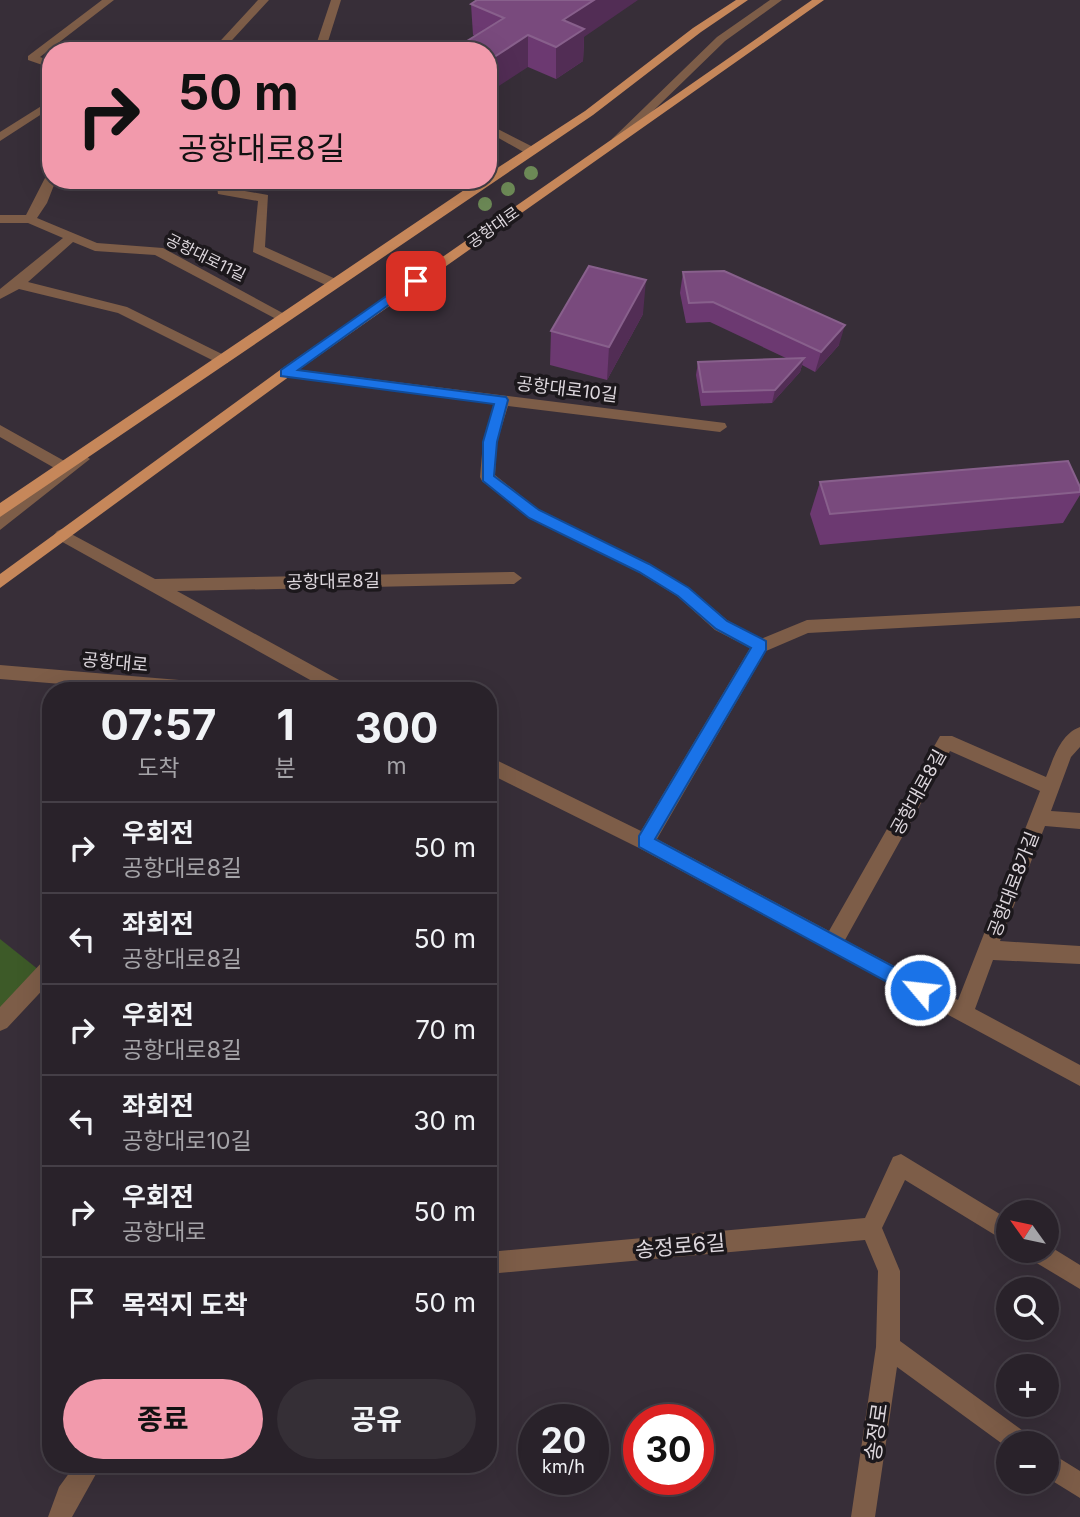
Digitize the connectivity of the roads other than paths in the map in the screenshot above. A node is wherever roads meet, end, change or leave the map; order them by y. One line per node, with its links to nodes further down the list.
1 (108, 0): 7 (street)
2 (264, 0): 8 (street)
3 (336, 0): 9 (street)
4 (743, 0): 16 (main road)
5 (778, 0): 15 (street)
6 (819, 0): 15 (main road, 공항대로)
7 (53, 42)
8 (224, 42)
9 (322, 42)
10 (42, 50): 11 (street)
11 (42, 62)
12 (42, 109): 14 (street)
13 (497, 132): 16 (street)
14 (0, 137)
15 (613, 143): 29 (main road, 공항대로)
16 (531, 151): 17 (main road)
17 (497, 174)
18 (47, 189): 22 (street)
19 (222, 189): 24 (street)
20 (474, 189): 24 (main road)
21 (0, 219): 22 (street, 공항대로11길)
22 (30, 219): 23 (street, 공항대로11길)
23 (71, 237): 25 (street); 27 (street, 공항대로11길)
24 (333, 283): 27 (main road)
25 (18, 284): 26 (street); 28 (street)
26 (0, 295)
27 (283, 317): 28 (main road)
28 (223, 360): 33 (main road)
29 (285, 373): 30 (street, 공항대로10길); 37 (main road, 공항대로)
30 (502, 400): 31 (street, 공항대로10길); 42 (street)
31 (720, 428)
32 (0, 430): 34 (street)
33 (105, 442): 34 (main road); 36 (street)
34 (66, 468): 35 (main road)
35 (0, 511)
36 (0, 524)
37 (62, 535): 39 (main road, 공항대로); 40 (street)
38 (514, 578): 40 (street, 공항대로8길)
39 (0, 582)
40 (152, 585): 45 (street)
41 (1080, 612): 42 (street)
42 (761, 646): 51 (street)
43 (0, 672): 44 (street, 공항대로)
44 (119, 682)
45 (328, 682)
46 (1078, 738): 48 (street, 공항대로8가길)
47 (497, 768): 51 (street)
48 (1051, 788): 49 (street, 공항대로8가길); 52 (street, 공항대로8길)
49 (1039, 818): 50 (street, 공항대로8가길); 53 (street, 공항대로8가길)
50 (1080, 821)
51 (645, 842): 52 (street)
52 (833, 943): 56 (street)
53 (988, 950): 54 (street, 공항대로8가길); 56 (street, 공항대로8가길)
54 (1080, 955)
55 (42, 977): 57 (street)
56 (963, 1013): 58 (street)
57 (0, 1021)
58 (1080, 1076)
59 (996, 1224): 60 (street)
60 (871, 1228): 61 (street, 송정로6길); 64 (street, 송정로)
61 (497, 1262)
62 (1058, 1264): 63 (street)
63 (1080, 1278)
64 (888, 1347): 65 (street); 70 (street, 송정로)
65 (1004, 1431)
66 (1059, 1471): 68 (street)
67 (84, 1473): 69 (street)
68 (1080, 1486)
69 (60, 1517)
70 (863, 1517)

